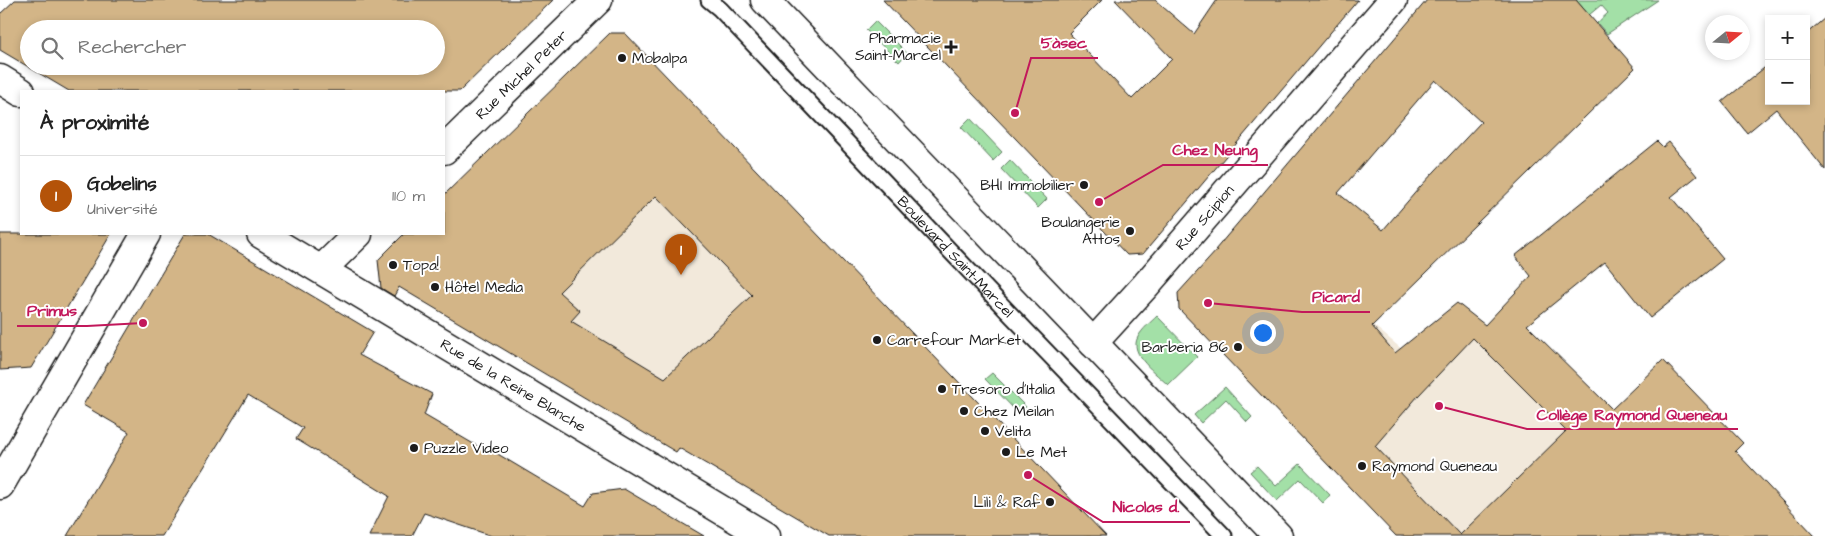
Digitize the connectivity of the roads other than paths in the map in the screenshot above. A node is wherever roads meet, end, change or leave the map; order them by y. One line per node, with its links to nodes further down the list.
1 (598, 0): 7 (street, Rue Michel Peter)
2 (709, 0): 15 (lane, Boulevard Saint-Marcel)
3 (765, 0): 12 (street)
4 (1393, 0): 12 (street, Rue Scipion)
5 (0, 80): 6 (street)
6 (20, 91)
7 (445, 149)
8 (145, 235): 13 (street)
9 (262, 235): 11 (street, Rue de la Reine Blanche)
10 (357, 235): 11 (street)
11 (322, 270): 14 (street, Rue de la Reine Blanche)
12 (1093, 343): 16 (street)
13 (0, 485)
14 (765, 536)
15 (1224, 536)
16 (1278, 536)

